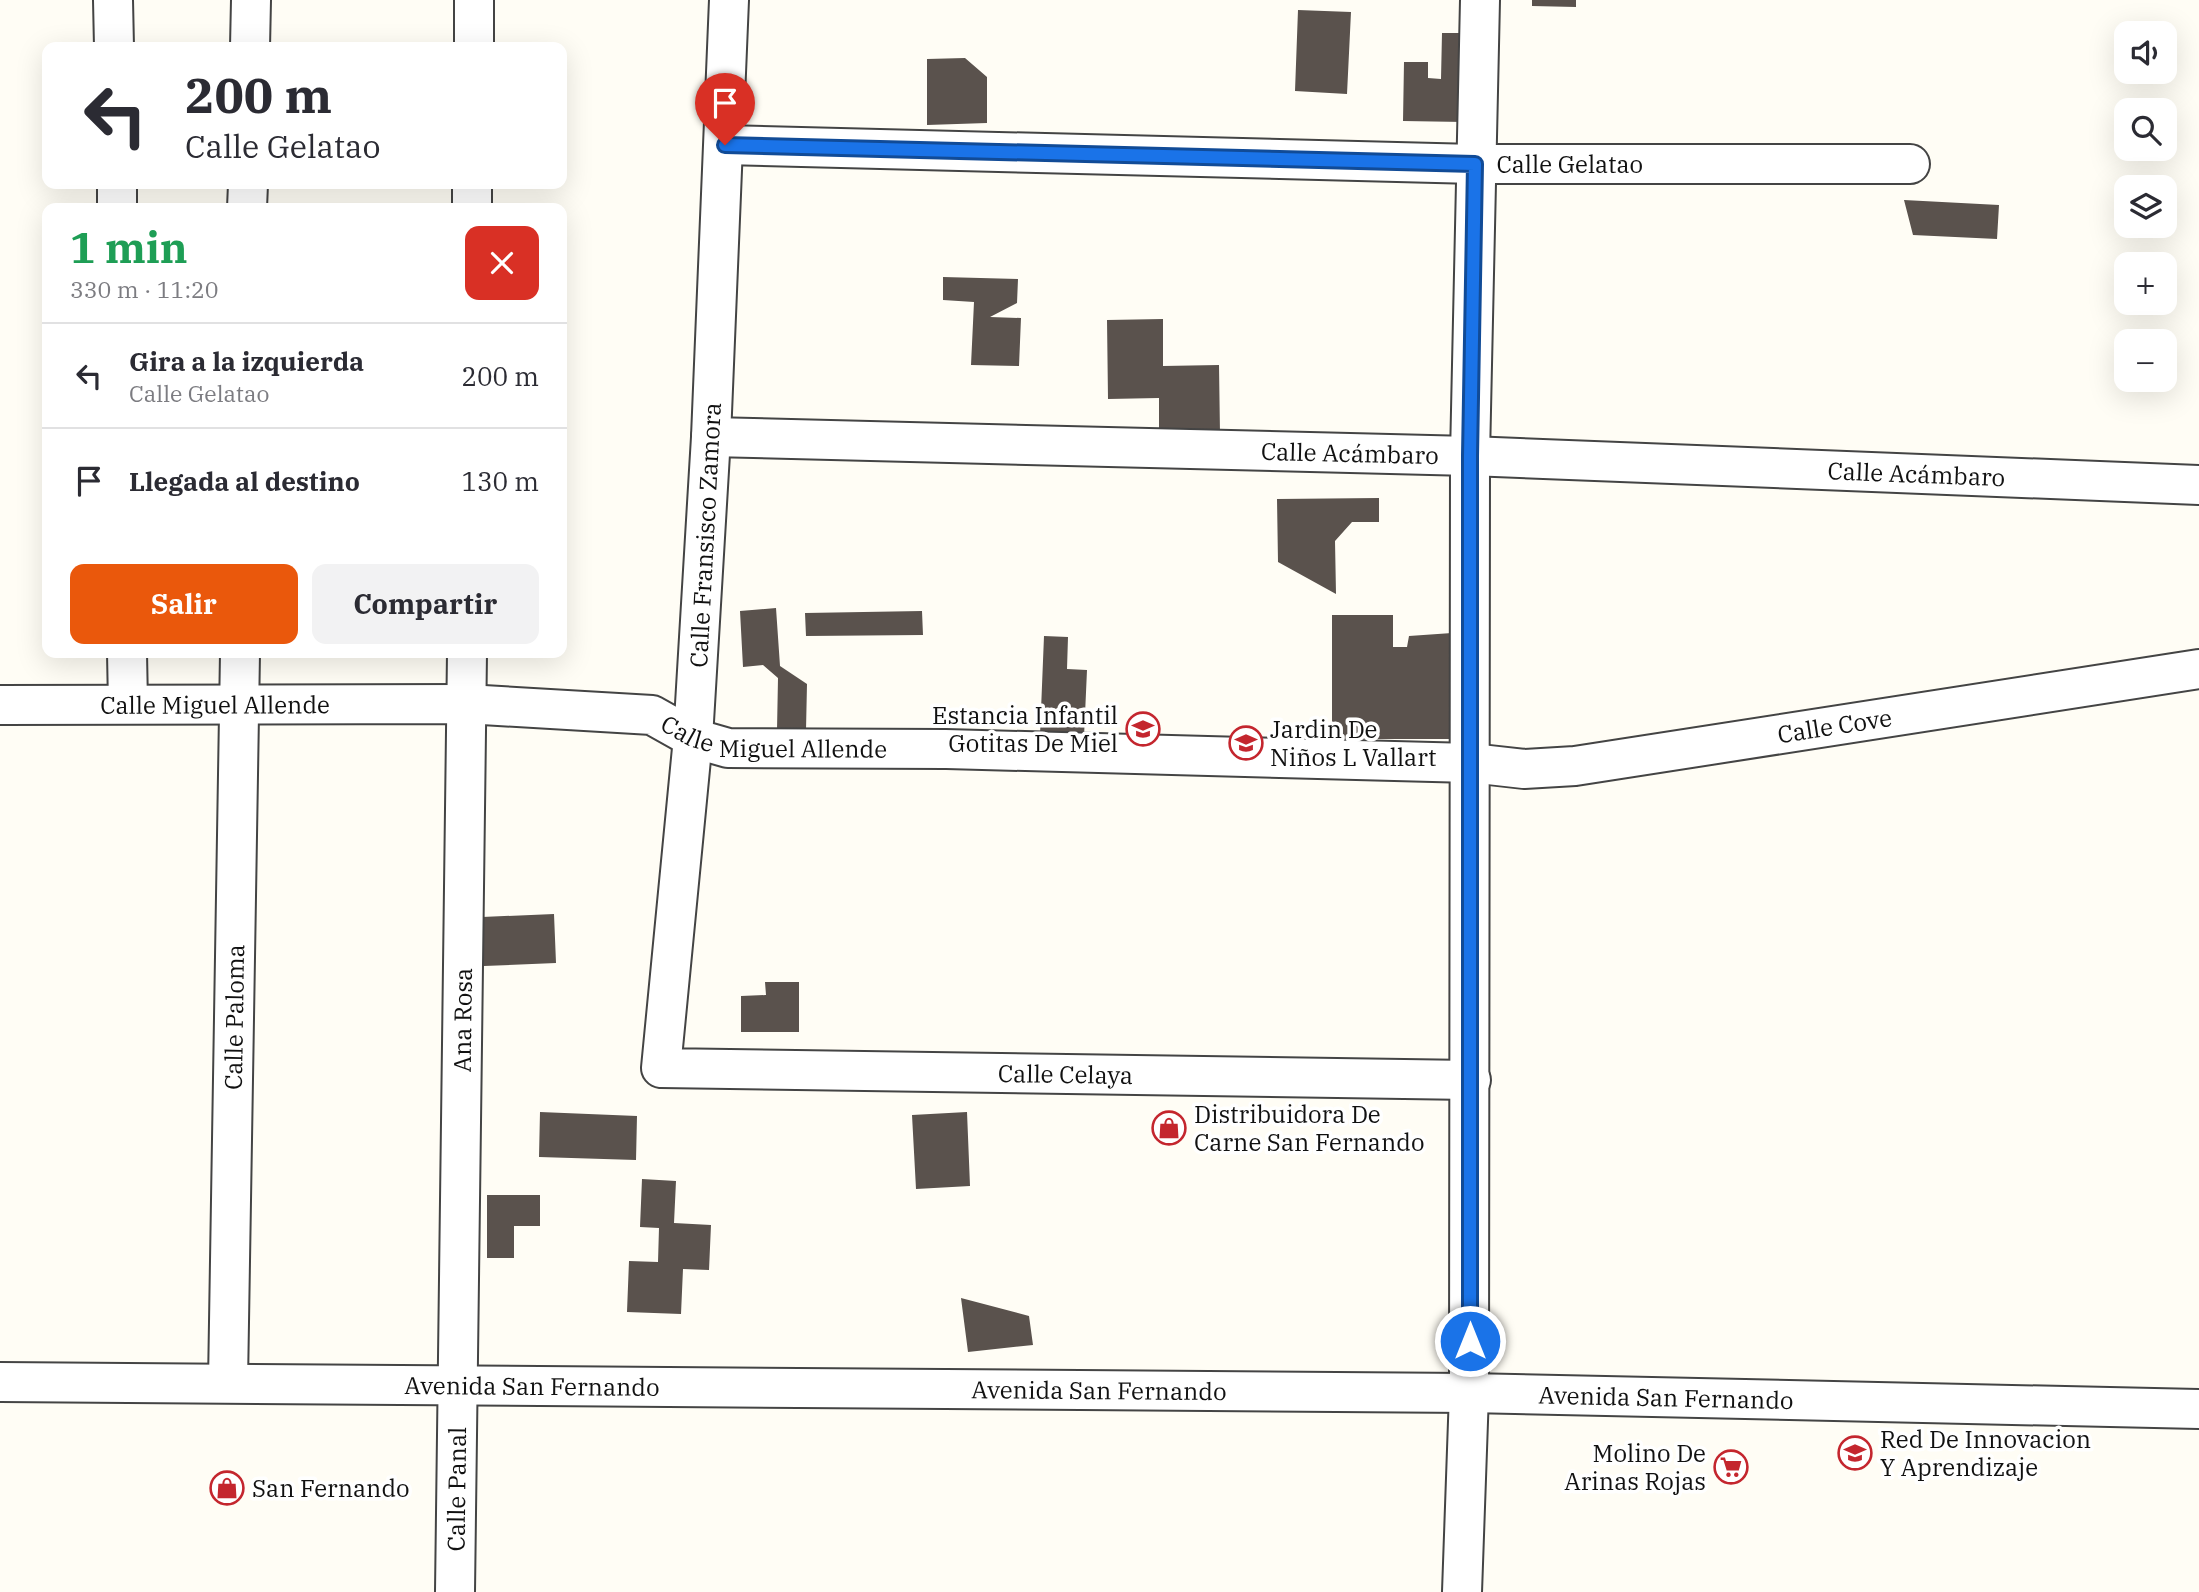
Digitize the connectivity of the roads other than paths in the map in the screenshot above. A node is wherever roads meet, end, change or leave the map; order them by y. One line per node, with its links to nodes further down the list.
1 (113, 0): 6 (street)
2 (251, 0): 7 (street)
3 (474, 0): 8 (street)
4 (729, 0): 9 (street, Calle Fransisco Zamora)
5 (1480, 0): 10 (street)
6 (114, 42)
7 (250, 42)
8 (474, 42)
9 (725, 145): 10 (street, Calle Gelatao); 12 (street, Calle Fransisco Zamora)
10 (1475, 164): 11 (street, Calle Gelatao); 13 (street)
11 (1910, 164)
12 (711, 438): 13 (street, Calle Acámbaro); 23 (street, Calle Fransisco Zamora)
13 (1470, 456): 14 (street, Calle Acámbaro); 24 (street)
14 (2199, 485)
15 (127, 658): 19 (street)
16 (240, 658): 20 (street, Calle Paloma)
17 (467, 658): 21 (street, Ana Rosa)
18 (2199, 669): 24 (street, Calle Cove)
19 (128, 704): 20 (street, Calle Miguel Allende); 22 (street, Calle Miguel Allende)
20 (239, 704): 21 (street, Calle Miguel Allende); 28 (street, Calle Paloma)
21 (466, 704): 23 (street, Calle Miguel Allende); 29 (street, Ana Rosa)
22 (0, 705)
23 (693, 738): 24 (street, Calle Miguel Allende); 25 (street, Calle Fransisco Zamora)
24 (1471, 763): 26 (street)
25 (662, 1068): 26 (street, Calle Celaya)
26 (1471, 1080): 30 (street)
27 (0, 1382): 28 (street, Avenida San Fernando)
28 (228, 1384): 29 (street, Avenida San Fernando)
29 (456, 1386): 30 (street, Avenida San Fernando); 32 (street, Calle Panal)
30 (1469, 1393): 31 (street, Avenida San Fernando); 33 (street)
31 (2199, 1409)
32 (456, 1592)
33 (1462, 1592)

